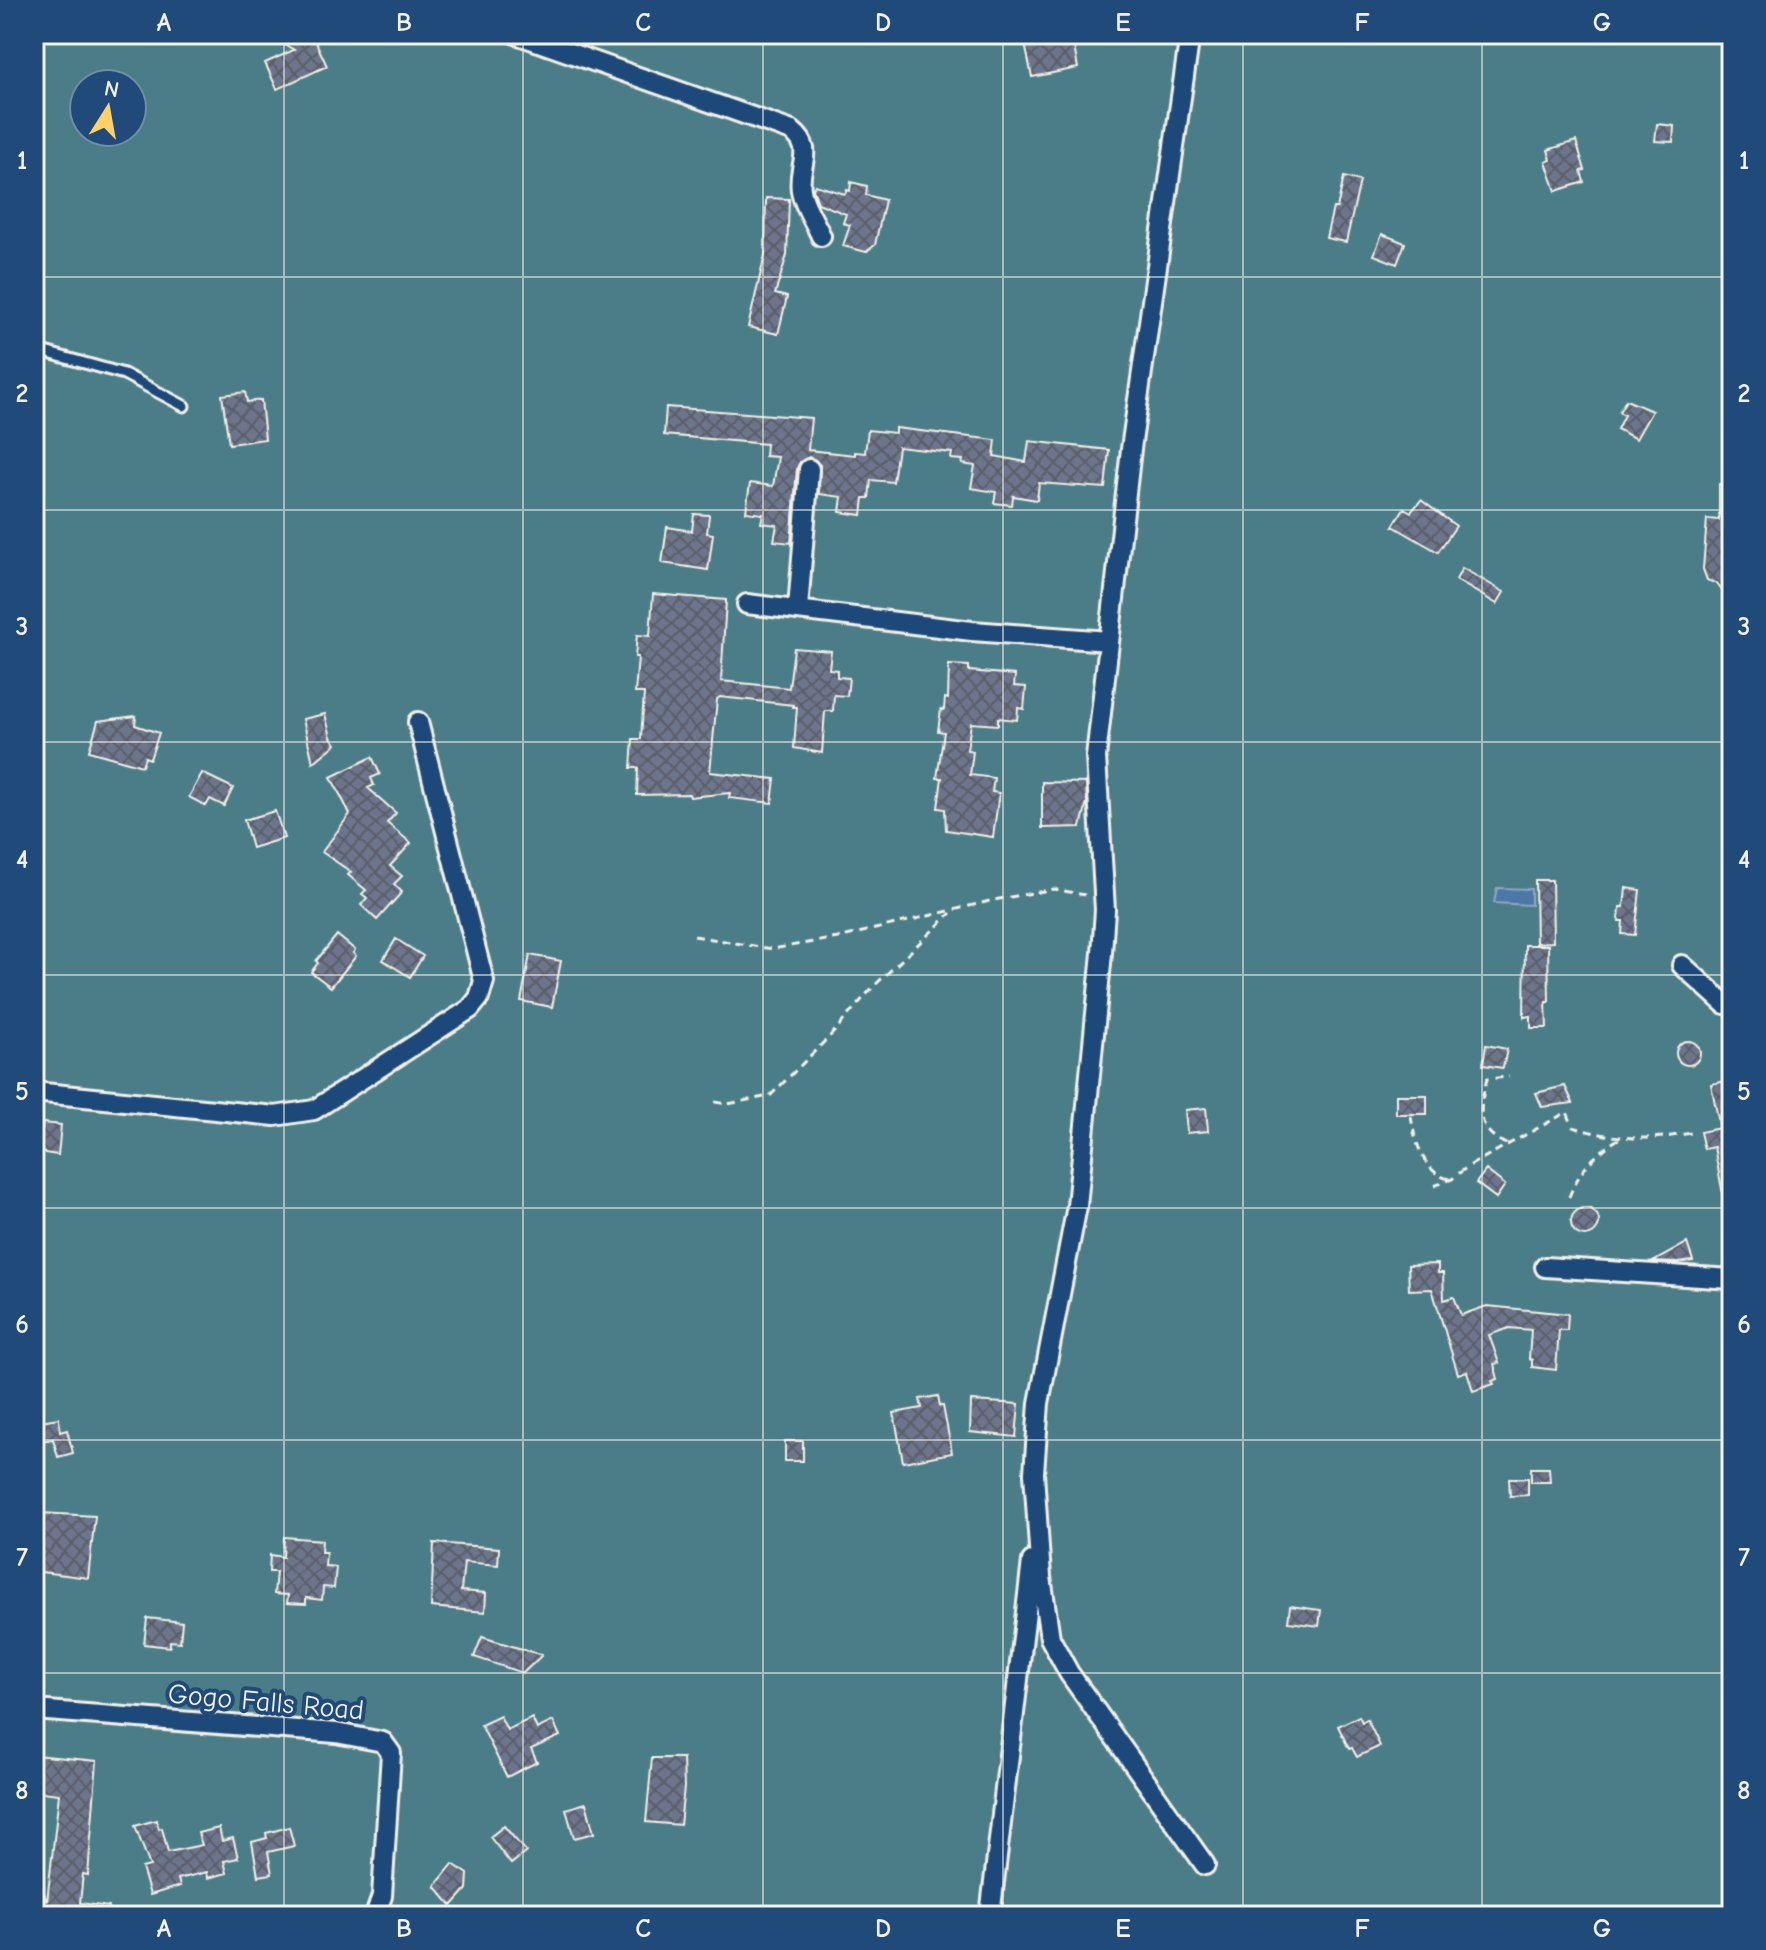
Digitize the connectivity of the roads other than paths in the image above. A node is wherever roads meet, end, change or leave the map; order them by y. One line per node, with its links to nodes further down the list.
1 (516, 34): 3 (street)
2 (1190, 34): 9 (street)
3 (821, 236)
4 (34, 349): 5 (lane)
5 (184, 406)
6 (809, 469): 8 (street)
7 (747, 604): 8 (street)
8 (798, 609): 9 (street)
9 (1109, 641): 16 (street)
10 (418, 722): 13 (street)
11 (1682, 965): 12 (street)
12 (1732, 1002)
13 (34, 1092)
14 (1545, 1267): 15 (street)
15 (1732, 1279)
16 (1037, 1518): 18 (street); 20 (street)
17 (34, 1710): 19 (street, Gogo Falls Road)
18 (1205, 1865)
19 (375, 1916)
20 (990, 1916)

